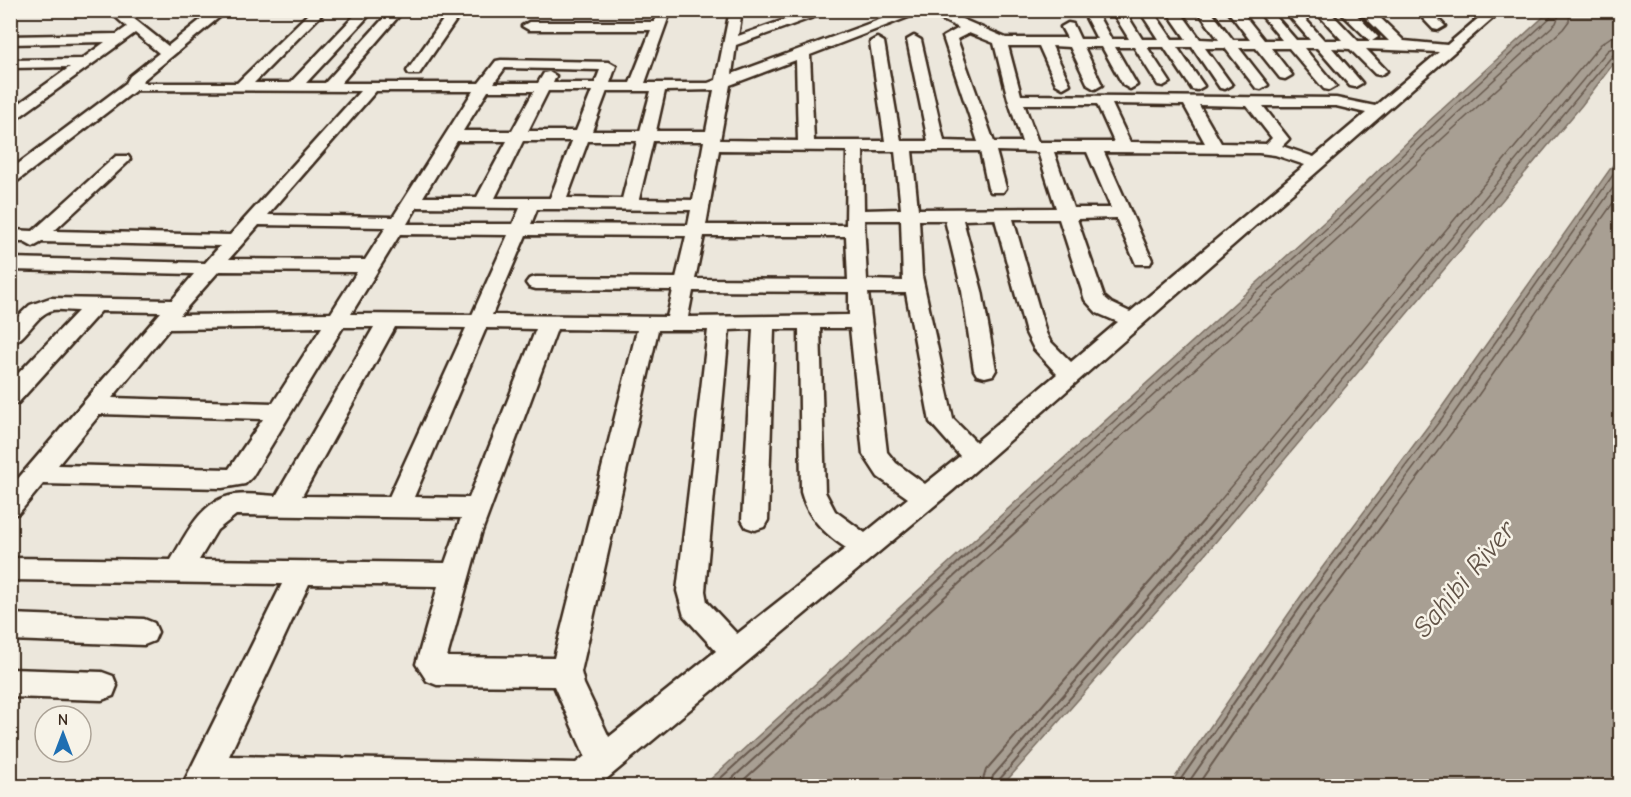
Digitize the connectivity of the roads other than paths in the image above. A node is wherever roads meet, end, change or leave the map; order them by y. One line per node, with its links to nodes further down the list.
1 (114, 10): 28 (street)
2 (222, 10): 51 (street)
3 (320, 10): 71 (street)
4 (368, 10): 72 (street)
5 (398, 10): 73 (street)
6 (458, 10): 56 (street)
7 (665, 10): 26 (street)
8 (736, 10): 36 (street)
9 (827, 10): 36 (street)
10 (919, 10): 52 (street)
11 (930, 10): 30 (street)
12 (1088, 10): 39 (street)
13 (1117, 10): 40 (street)
14 (1145, 10): 41 (street)
15 (1172, 10): 42 (street)
16 (1203, 10): 43 (street)
17 (1233, 10): 44 (street)
18 (1263, 10): 45 (street)
19 (1290, 10): 46 (street)
20 (1320, 10): 47 (street)
21 (1344, 10): 48 (street)
22 (1364, 10): 49 (street)
23 (1421, 10): 27 (street)
24 (1496, 10): 50 (street)
25 (529, 26): 26 (street)
26 (659, 26): 77 (street)
27 (1438, 26)
28 (135, 27): 31 (street); 51 (street)
29 (1068, 27): 38 (street)
30 (969, 28): 33 (street); 96 (street)
31 (119, 38): 34 (street); 53 (street)
32 (914, 40): 95 (street)
33 (1000, 41): 37 (street); 79 (street)
34 (14, 42)
35 (877, 42): 94 (street)
36 (730, 43): 61 (street)
37 (1044, 43): 38 (street); 62 (street)
38 (1075, 43): 39 (street); 63 (street)
39 (1106, 43): 40 (street); 65 (street)
40 (1138, 43): 41 (street); 59 (street)
41 (1167, 43): 42 (street); 68 (street)
42 (1195, 43): 43 (street); 66 (street)
43 (1230, 44): 44 (street); 69 (street)
44 (1260, 44): 45 (street); 58 (street)
45 (1293, 44): 46 (street); 70 (street)
46 (1321, 44): 47 (street); 60 (street)
47 (1354, 44): 48 (street); 57 (street)
48 (1378, 45): 49 (street)
49 (1401, 45): 50 (street)
50 (1450, 49): 85 (street)
51 (168, 53): 64 (street)
52 (802, 54): 61 (street); 92 (street)
53 (84, 63): 54 (street); 84 (street)
54 (10, 64)
55 (555, 64): 67 (street); 75 (street); 76 (street)
56 (414, 71)
57 (1380, 71)
58 (1285, 75)
59 (1163, 82)
60 (1356, 83)
61 (723, 84): 78 (street); 91 (street)
62 (1063, 84)
63 (1095, 84)
64 (133, 85): 71 (street); 104 (street)
65 (1130, 85)
66 (1225, 85)
67 (544, 86): 75 (street); 76 (street); 88 (street)
68 (1197, 86)
69 (1261, 86)
70 (1329, 86)
71 (241, 87): 72 (street)
72 (294, 87): 73 (street)
73 (329, 87): 74 (street)
74 (372, 87): 75 (street); 117 (street)
75 (483, 87): 87 (street)
76 (601, 87): 77 (street); 89 (street)
77 (636, 87): 78 (street)
78 (659, 87): 90 (street)
79 (1015, 99): 80 (street); 97 (street)
80 (1103, 99): 81 (street); 99 (street)
81 (1189, 100): 83 (street); 100 (street)
82 (10, 101): 84 (street)
83 (1251, 101): 85 (street); 101 (street)
84 (30, 102): 86 (street)
85 (1377, 111): 103 (street)
86 (10, 117)
87 (452, 136): 88 (street); 106 (street)
88 (518, 136): 89 (street); 107 (street)
89 (582, 136): 90 (street); 109 (street)
90 (646, 136): 91 (street); 110 (street)
91 (713, 141): 92 (street); 111 (street)
92 (806, 146): 93 (street)
93 (855, 146): 94 (street); 118 (street)
94 (898, 146): 95 (street); 115 (street)
95 (937, 146): 96 (street)
96 (987, 146): 97 (street); 105 (street)
97 (1038, 146): 98 (street); 114 (street)
98 (1094, 146): 99 (street); 112 (street)
99 (1124, 147): 100 (street)
100 (1216, 148): 101 (street)
101 (1270, 149): 103 (street)
102 (123, 159): 123 (street)
103 (1316, 163): 139 (street)
104 (10, 178)
105 (997, 188)
106 (410, 202): 107 (street); 119 (street)
107 (483, 203): 108 (street)
108 (531, 203): 109 (street); 120 (street)
109 (556, 204): 110 (street)
110 (629, 204): 111 (street)
111 (701, 205): 121 (street)
112 (1122, 213): 114 (street); 125 (street)
113 (1003, 214): 114 (street); 116 (street); 148 (street)
114 (1067, 214): 139 (street)
115 (910, 215): 116 (street); 118 (street); 132 (street)
116 (953, 215): 147 (street)
117 (254, 220): 119 (street); 124 (street)
118 (855, 223): 121 (street); 131 (street)
119 (396, 226): 120 (street); 127 (street)
120 (519, 230): 121 (street); 140 (street)
121 (696, 231): 130 (street)
122 (10, 236): 123 (street)
123 (37, 237): 124 (street); 126 (street)
124 (235, 241): 128 (street)
125 (1143, 261)
126 (10, 264): 128 (street)
127 (371, 266): 128 (street); 135 (street)
128 (212, 267): 134 (street)
129 (536, 283): 130 (street)
130 (684, 285): 131 (street); 145 (street)
131 (858, 286): 132 (street); 138 (street)
132 (914, 287): 152 (street)
133 (95, 305): 134 (street); 146 (street); 149 (street)
134 (170, 314): 135 (street); 150 (street)
135 (336, 320): 136 (street); 151 (street)
136 (388, 321): 140 (street); 155 (street)
137 (809, 321): 138 (street); 142 (street); 160 (street)
138 (860, 321): 154 (street)
139 (1132, 321): 148 (street)
140 (477, 322): 141 (street); 157 (street)
141 (549, 322): 144 (street); 158 (street)
142 (765, 322): 143 (street); 159 (street)
143 (719, 323): 145 (street); 167 (street)
144 (649, 324): 145 (street); 168 (street)
145 (676, 324)
146 (10, 337)
147 (986, 370)
148 (1071, 375): 152 (street)
149 (10, 397)
150 (94, 406): 151 (street); 153 (street)
151 (280, 411): 153 (street)
152 (974, 456): 154 (street)
153 (38, 474): 156 (street)
154 (926, 498): 160 (street)
155 (284, 505): 157 (street); 162 (street)
156 (10, 506)
157 (397, 508): 158 (street)
158 (479, 508): 164 (street)
159 (755, 520)
160 (866, 547): 167 (street)
161 (10, 569): 162 (street)
162 (179, 571): 163 (street)
163 (301, 573): 164 (street); 172 (street)
164 (456, 575): 168 (street)
165 (10, 627): 166 (street)
166 (144, 632)
167 (736, 653): 171 (street)
168 (566, 672): 171 (street)
169 (10, 683): 170 (street)
170 (102, 686)
171 (586, 775): 172 (street)
172 (201, 779)

